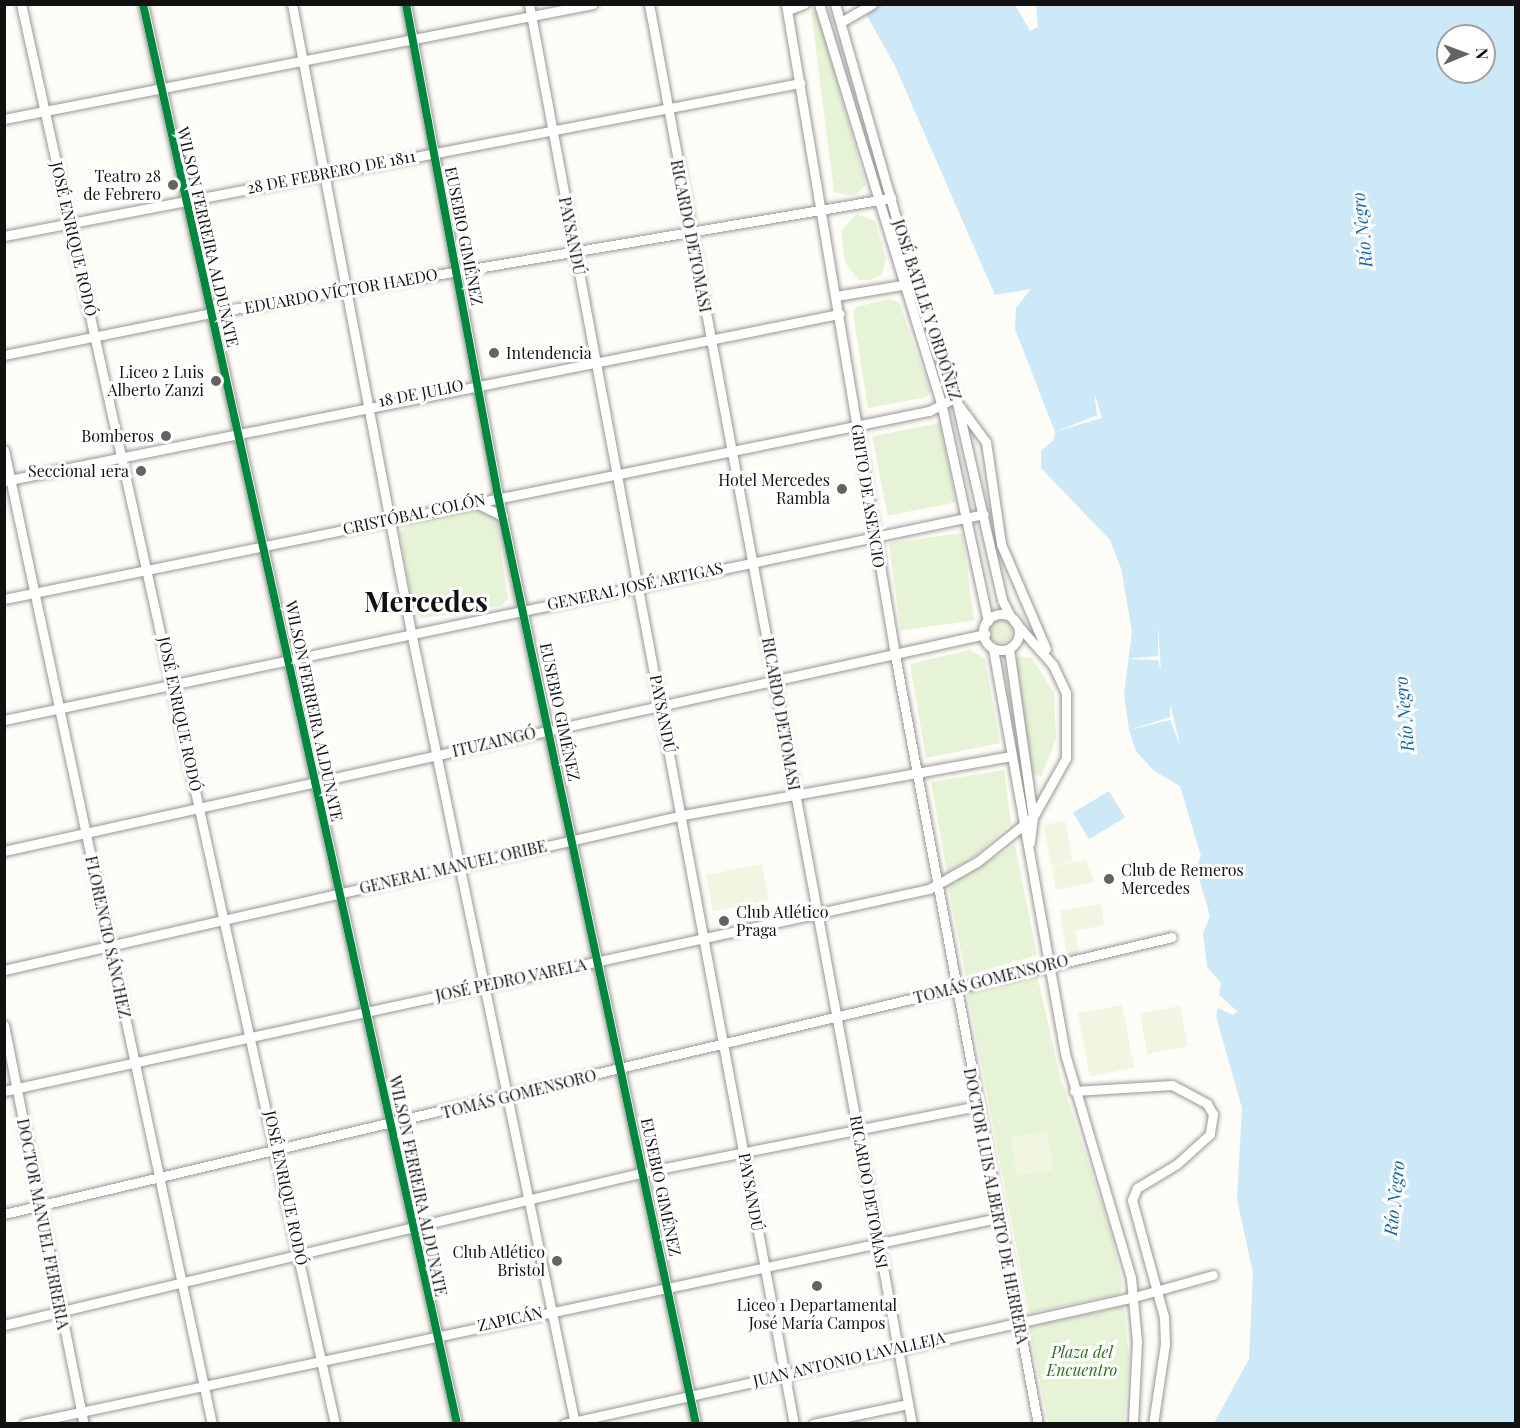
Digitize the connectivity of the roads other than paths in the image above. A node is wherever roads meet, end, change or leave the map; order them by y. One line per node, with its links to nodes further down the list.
1 (21, 4): 20 (street, JOSÉ ENRIQUE RODÓ)
2 (143, 4): 18 (street, WILSON FERREIRA ALDUNATE)
3 (292, 4): 16 (street)
4 (406, 4): 15 (street, EUSEBIO GIMÉNEZ)
5 (529, 4): 13 (street, PAYSANDÚ)
6 (593, 4): 13 (street)
7 (649, 4): 19 (street, RICARDO DETOMASI)
8 (804, 4): 12 (street)
9 (819, 4): 27 (street)
10 (835, 4): 14 (street, JOSÉ BATLLE Y ORDÓÑEZ)
11 (872, 4): 14 (street)
12 (787, 7): 17 (street, GRITO DE ASENCIO)
13 (531, 16): 15 (street); 22 (street, PAYSANDÚ)
14 (841, 22): 25 (street, JOSÉ BATLLE Y ORDÓÑEZ)
15 (413, 40): 16 (street); 23 (street, EUSEBIO GIMÉNEZ)
16 (303, 62): 18 (street); 24 (street)
17 (800, 83): 19 (street, 28 DE FEBRERO DE 1811); 28 (street, GRITO DE ASENCIO)
18 (162, 91): 20 (street); 26 (street, WILSON FERREIRA ALDUNATE)
19 (667, 108): 22 (street, 28 DE FEBRERO DE 1811); 30 (street, RICARDO DETOMASI)
20 (46, 112): 21 (street); 29 (street, JOSÉ ENRIQUE RODÓ)
21 (4, 119)
22 (552, 130): 23 (street, 28 DE FEBRERO DE 1811); 32 (street, PAYSANDÚ)
23 (434, 152): 24 (street, 28 DE FEBRERO DE 1811); 33 (street, EUSEBIO GIMÉNEZ)
24 (324, 174): 26 (street, 28 DE FEBRERO DE 1811); 36 (street)
25 (891, 198): 27 (street, EDUARDO VÍCTOR HAEDO); 34 (street, JOSÉ BATLLE Y ORDÓÑEZ)
26 (186, 200): 29 (street, 28 DE FEBRERO DE 1811); 38 (street, WILSON FERREIRA ALDUNATE)
27 (878, 201): 28 (street, EDUARDO VÍCTOR HAEDO); 35 (street)
28 (822, 209): 30 (street, EDUARDO VÍCTOR HAEDO); 37 (street, GRITO DE ASENCIO)
29 (70, 224): 31 (street, 28 DE FEBRERO DE 1811); 40 (street, JOSÉ ENRIQUE RODÓ)
30 (690, 230): 32 (street, EDUARDO VÍCTOR HAEDO); 41 (street, RICARDO DETOMASI)
31 (4, 236)
32 (575, 249): 33 (street, EDUARDO VÍCTOR HAEDO); 43 (street, PAYSANDÚ)
33 (456, 270): 36 (street, EDUARDO VÍCTOR HAEDO); 44 (street, EUSEBIO GIMÉNEZ)
34 (914, 282): 35 (street); 45 (street, JOSÉ BATLLE Y ORDÓÑEZ)
35 (902, 285): 37 (street); 46 (street)
36 (345, 290): 38 (street, EDUARDO VÍCTOR HAEDO); 47 (street)
37 (836, 296): 39 (street, GRITO DE ASENCIO)
38 (211, 313): 40 (street, EDUARDO VÍCTOR HAEDO); 52 (street, WILSON FERREIRA ALDUNATE)
39 (839, 314): 41 (street, 18 DE JULIO); 51 (street, GRITO DE ASENCIO)
40 (96, 336): 42 (street, EDUARDO VÍCTOR HAEDO); 55 (street, JOSÉ ENRIQUE RODÓ)
41 (710, 338): 43 (street, 18 DE JULIO); 54 (street, RICARDO DETOMASI)
42 (4, 355)
43 (595, 360): 44 (street, 18 DE JULIO); 56 (street, PAYSANDÚ)
44 (478, 382): 47 (street, 18 DE JULIO); 58 (street, EUSEBIO GIMÉNEZ)
45 (956, 401): 46 (street); 49 (street, JOSÉ BATLLE Y ORDÓÑEZ); 86 (street)
46 (941, 402): 48 (street); 50 (street)
47 (366, 404): 52 (street, 18 DE JULIO); 64 (street)
48 (929, 411): 50 (street); 51 (street, CRISTÓBAL COLÓN)
49 (960, 413): 50 (street); 60 (street, JOSÉ BATLLE Y ORDÓÑEZ)
50 (945, 415): 63 (street)
51 (857, 426): 54 (street, CRISTÓBAL COLÓN); 65 (street, GRITO DE ASENCIO)
52 (237, 430): 55 (street, 18 DE JULIO); 67 (street, WILSON FERREIRA ALDUNATE)
53 (4, 450): 57 (street, FLORENCIO SÁNCHEZ)
54 (732, 452): 56 (street, CRISTÓBAL COLÓN); 68 (street, RICARDO DETOMASI)
55 (123, 455): 57 (street, 18 DE JULIO); 69 (street, JOSÉ ENRIQUE RODÓ)
56 (618, 476): 58 (street, CRISTÓBAL COLÓN); 70 (street, PAYSANDÚ)
57 (8, 480): 72 (street, FLORENCIO SÁNCHEZ)
58 (498, 496): 59 (street, CRISTÓBAL COLÓN); 62 (street, EUSEBIO GIMÉNEZ)
59 (476, 502): 61 (street, CRISTÓBAL COLÓN); 62 (street)
60 (984, 514): 63 (street, GENERAL JOSÉ ARTIGAS); 77 (street, JOSÉ BATLLE Y ORDÓÑEZ)
61 (407, 516): 64 (street, CRISTÓBAL COLÓN); 66 (street)
62 (503, 516): 71 (street, EUSEBIO GIMÉNEZ)
63 (968, 517): 65 (street, GENERAL JOSÉ ARTIGAS); 78 (street)
64 (389, 520): 66 (street); 67 (street, CRISTÓBAL COLÓN)
65 (875, 536): 68 (street, GENERAL JOSÉ ARTIGAS); 84 (street, GRITO DE ASENCIO)
66 (393, 538): 76 (street)
67 (265, 544): 69 (street, CRISTÓBAL COLÓN); 85 (street, WILSON FERREIRA ALDUNATE)
68 (753, 562): 70 (street, GENERAL JOSÉ ARTIGAS); 87 (street, RICARDO DETOMASI)
69 (148, 568): 72 (street, CRISTÓBAL COLÓN); 88 (street, JOSÉ ENRIQUE RODÓ)
70 (638, 585): 74 (street, GENERAL JOSÉ ARTIGAS); 89 (street, PAYSANDÚ)
71 (517, 590): 74 (street, EUSEBIO GIMÉNEZ); 75 (street)
72 (34, 593): 73 (street, CRISTÓBAL COLÓN); 90 (street, FLORENCIO SÁNCHEZ)
73 (4, 599)
74 (524, 610): 75 (street, GENERAL JOSÉ ARTIGAS); 92 (street, EUSEBIO GIMÉNEZ)
75 (505, 611): 79 (street, GENERAL JOSÉ ARTIGAS)
76 (408, 615): 79 (street); 80 (street)
77 (1012, 619): 78 (street); 83 (street); 86 (street)
78 (988, 621): 81 (street)
79 (432, 626): 80 (street, GENERAL JOSÉ ARTIGAS)
80 (411, 632): 85 (street, GENERAL JOSÉ ARTIGAS); 93 (street)
81 (985, 634): 82 (street); 84 (street, ITUZAINGÓ)
82 (993, 649): 83 (street); 94 (street)
83 (1009, 649): 100 (street)
84 (895, 655): 87 (street, ITUZAINGÓ); 95 (street, GRITO DE ASENCIO)
85 (289, 658): 88 (street, GENERAL JOSÉ ARTIGAS); 96 (street, WILSON FERREIRA ALDUNATE)
86 (1053, 665): 100 (street)
87 (774, 680): 89 (street, ITUZAINGÓ); 97 (street, RICARDO DETOMASI)
88 (174, 683): 90 (street, GENERAL JOSÉ ARTIGAS); 98 (street, JOSÉ ENRIQUE RODÓ)
89 (660, 704): 92 (street, ITUZAINGÓ); 99 (street, PAYSANDÚ)
90 (59, 708): 91 (street, GENERAL JOSÉ ARTIGAS); 102 (street, FLORENCIO SÁNCHEZ)
91 (4, 720)
92 (550, 729): 93 (street, ITUZAINGÓ); 103 (street, EUSEBIO GIMÉNEZ)
93 (436, 756): 96 (street, ITUZAINGÓ); 106 (street)
94 (1010, 756): 95 (street, GENERAL MANUEL ORIBE); 101 (street)
95 (916, 772): 97 (street, GENERAL MANUEL ORIBE); 107 (street, GRITO DE ASENCIO)
96 (316, 782): 98 (street, ITUZAINGÓ); 108 (street, WILSON FERREIRA ALDUNATE)
97 (795, 794): 99 (street, GENERAL MANUEL ORIBE); 109 (street, RICARDO DETOMASI)
98 (201, 808): 102 (street, ITUZAINGÓ); 110 (street, JOSÉ ENRIQUE RODÓ)
99 (684, 815): 103 (street, GENERAL MANUEL ORIBE); 112 (street, PAYSANDÚ)
100 (1033, 818): 101 (street, JOSÉ PEDRO VARELA); 104 (street)
101 (1022, 827): 104 (street); 107 (street, JOSÉ PEDRO VARELA)
102 (85, 833): 105 (street, ITUZAINGÓ); 113 (street, FLORENCIO SÁNCHEZ)
103 (574, 839): 106 (street, GENERAL MANUEL ORIBE); 114 (street, EUSEBIO GIMÉNEZ)
104 (1029, 846): 115 (street)
105 (4, 851)
106 (460, 865): 108 (street, GENERAL MANUEL ORIBE); 117 (street)
107 (936, 885): 109 (street, JOSÉ PEDRO VARELA); 118 (street, GRITO DE ASENCIO)
108 (340, 893): 110 (street, GENERAL MANUEL ORIBE); 119 (street, WILSON FERREIRA ALDUNATE)
109 (819, 915): 112 (street, JOSÉ PEDRO VARELA); 120 (street, RICARDO DETOMASI)
110 (227, 919): 113 (street, GENERAL MANUEL ORIBE); 122 (street, JOSÉ ENRIQUE RODÓ)
111 (1172, 937): 115 (street, TOMÁS GOMENSORO)
112 (706, 939): 114 (street, JOSÉ PEDRO VARELA); 123 (street, PAYSANDÚ)
113 (110, 946): 116 (street, GENERAL MANUEL ORIBE); 124 (street, FLORENCIO SÁNCHEZ)
114 (599, 962): 117 (street, JOSÉ PEDRO VARELA); 125 (street, EUSEBIO GIMÉNEZ)
115 (1049, 963): 118 (street, TOMÁS GOMENSORO); 127 (street)
116 (4, 970)
117 (485, 986): 119 (street, JOSÉ PEDRO VARELA); 129 (street)
118 (955, 988): 120 (street, TOMÁS GOMENSORO); 130 (street, DOCTOR LUIS ALBERTO DE HERRERA)
119 (366, 1011): 122 (street, JOSÉ PEDRO VARELA); 131 (street, WILSON FERREIRA ALDUNATE)
120 (838, 1019): 123 (street, TOMÁS GOMENSORO); 132 (street, RICARDO DETOMASI)
121 (4, 1025): 126 (street, DOCTOR MANUEL FERRERIA)
122 (253, 1036): 124 (street, JOSÉ PEDRO VARELA); 133 (street, JOSÉ ENRIQUE RODÓ)
123 (725, 1045): 125 (street, TOMÁS GOMENSORO); 134 (street, PAYSANDÚ)
124 (135, 1061): 126 (street, JOSÉ PEDRO VARELA); 136 (street, FLORENCIO SÁNCHEZ)
125 (622, 1069): 129 (street, TOMÁS GOMENSORO); 135 (street, EUSEBIO GIMÉNEZ)
126 (16, 1088): 128 (street, JOSÉ PEDRO VARELA); 138 (street, DOCTOR MANUEL FERRERIA)
127 (1074, 1090): 148 (street); 149 (street)
128 (4, 1091)
129 (507, 1096): 131 (street, TOMÁS GOMENSORO); 137 (street)
130 (978, 1106): 132 (street); 140 (street, DOCTOR LUIS ALBERTO DE HERRERA)
131 (390, 1125): 133 (street, TOMÁS GOMENSORO); 141 (street, WILSON FERREIRA ALDUNATE)
132 (857, 1128): 134 (street); 142 (street, RICARDO DETOMASI)
133 (278, 1150): 136 (street, TOMÁS GOMENSORO); 143 (street, JOSÉ ENRIQUE RODÓ)
134 (744, 1150): 135 (street); 144 (street, PAYSANDÚ)
135 (644, 1172): 137 (street); 147 (street, EUSEBIO GIMÉNEZ)
136 (161, 1178): 138 (street, TOMÁS GOMENSORO); 146 (street, FLORENCIO SÁNCHEZ)
137 (529, 1199): 141 (street); 150 (street)
138 (39, 1206): 139 (street, TOMÁS GOMENSORO); 151 (street, DOCTOR MANUEL FERRERIA)
139 (4, 1214)
140 (998, 1218): 142 (street, ZAPICÁN); 152 (street, DOCTOR LUIS ALBERTO DE HERRERA)
141 (413, 1226): 143 (street); 154 (street, WILSON FERREIRA ALDUNATE)
142 (878, 1244): 144 (street, ZAPICÁN); 155 (street, RICARDO DETOMASI)
143 (299, 1254): 146 (street); 156 (street, JOSÉ ENRIQUE RODÓ)
144 (764, 1266): 147 (street, ZAPICÁN); 157 (street, PAYSANDÚ)
145 (1213, 1275): 148 (street, JUAN ANTONIO LAVALLEJA)
146 (182, 1282): 151 (street); 158 (street, FLORENCIO SÁNCHEZ)
147 (668, 1286): 150 (street, ZAPICÁN); 159 (street, EUSEBIO GIMÉNEZ)
148 (1159, 1290): 149 (street, JUAN ANTONIO LAVALLEJA); 175 (street)
149 (1134, 1298): 152 (street, JUAN ANTONIO LAVALLEJA); 174 (street)
150 (551, 1310): 154 (street, ZAPICÁN); 162 (street)
151 (60, 1311): 153 (street); 161 (street, DOCTOR MANUEL FERRERIA)
152 (1019, 1323): 155 (street, JUAN ANTONIO LAVALLEJA); 173 (street, DOCTOR LUIS ALBERTO DE HERRERA)
153 (4, 1325)
154 (437, 1335): 156 (street, ZAPICÁN); 167 (street, WILSON FERREIRA ALDUNATE)
155 (897, 1348): 157 (street, JUAN ANTONIO LAVALLEJA); 160 (street, RICARDO DETOMASI)
156 (322, 1360): 158 (street, ZAPICÁN); 166 (street, JOSÉ ENRIQUE RODÓ)
157 (786, 1373): 159 (street, JUAN ANTONIO LAVALLEJA); 170 (street, PAYSANDÚ)
158 (203, 1384): 161 (street, ZAPICÁN); 165 (street, FLORENCIO SÁNCHEZ)
159 (691, 1395): 162 (street, JUAN ANTONIO LAVALLEJA); 169 (street, EUSEBIO GIMÉNEZ)
160 (908, 1404): 171 (street); 172 (street, RICARDO DETOMASI)
161 (81, 1411): 163 (street, ZAPICÁN); 164 (street, DOCTOR MANUEL FERRERIA)
162 (575, 1422): 168 (street, JUAN ANTONIO LAVALLEJA)
163 (24, 1424)
164 (84, 1424)
165 (212, 1424)
166 (336, 1424)
167 (457, 1424)
168 (564, 1424)
169 (696, 1424)
170 (794, 1424)
171 (813, 1424)
172 (912, 1424)
173 (1038, 1424)
174 (1133, 1424)
175 (1153, 1424)

